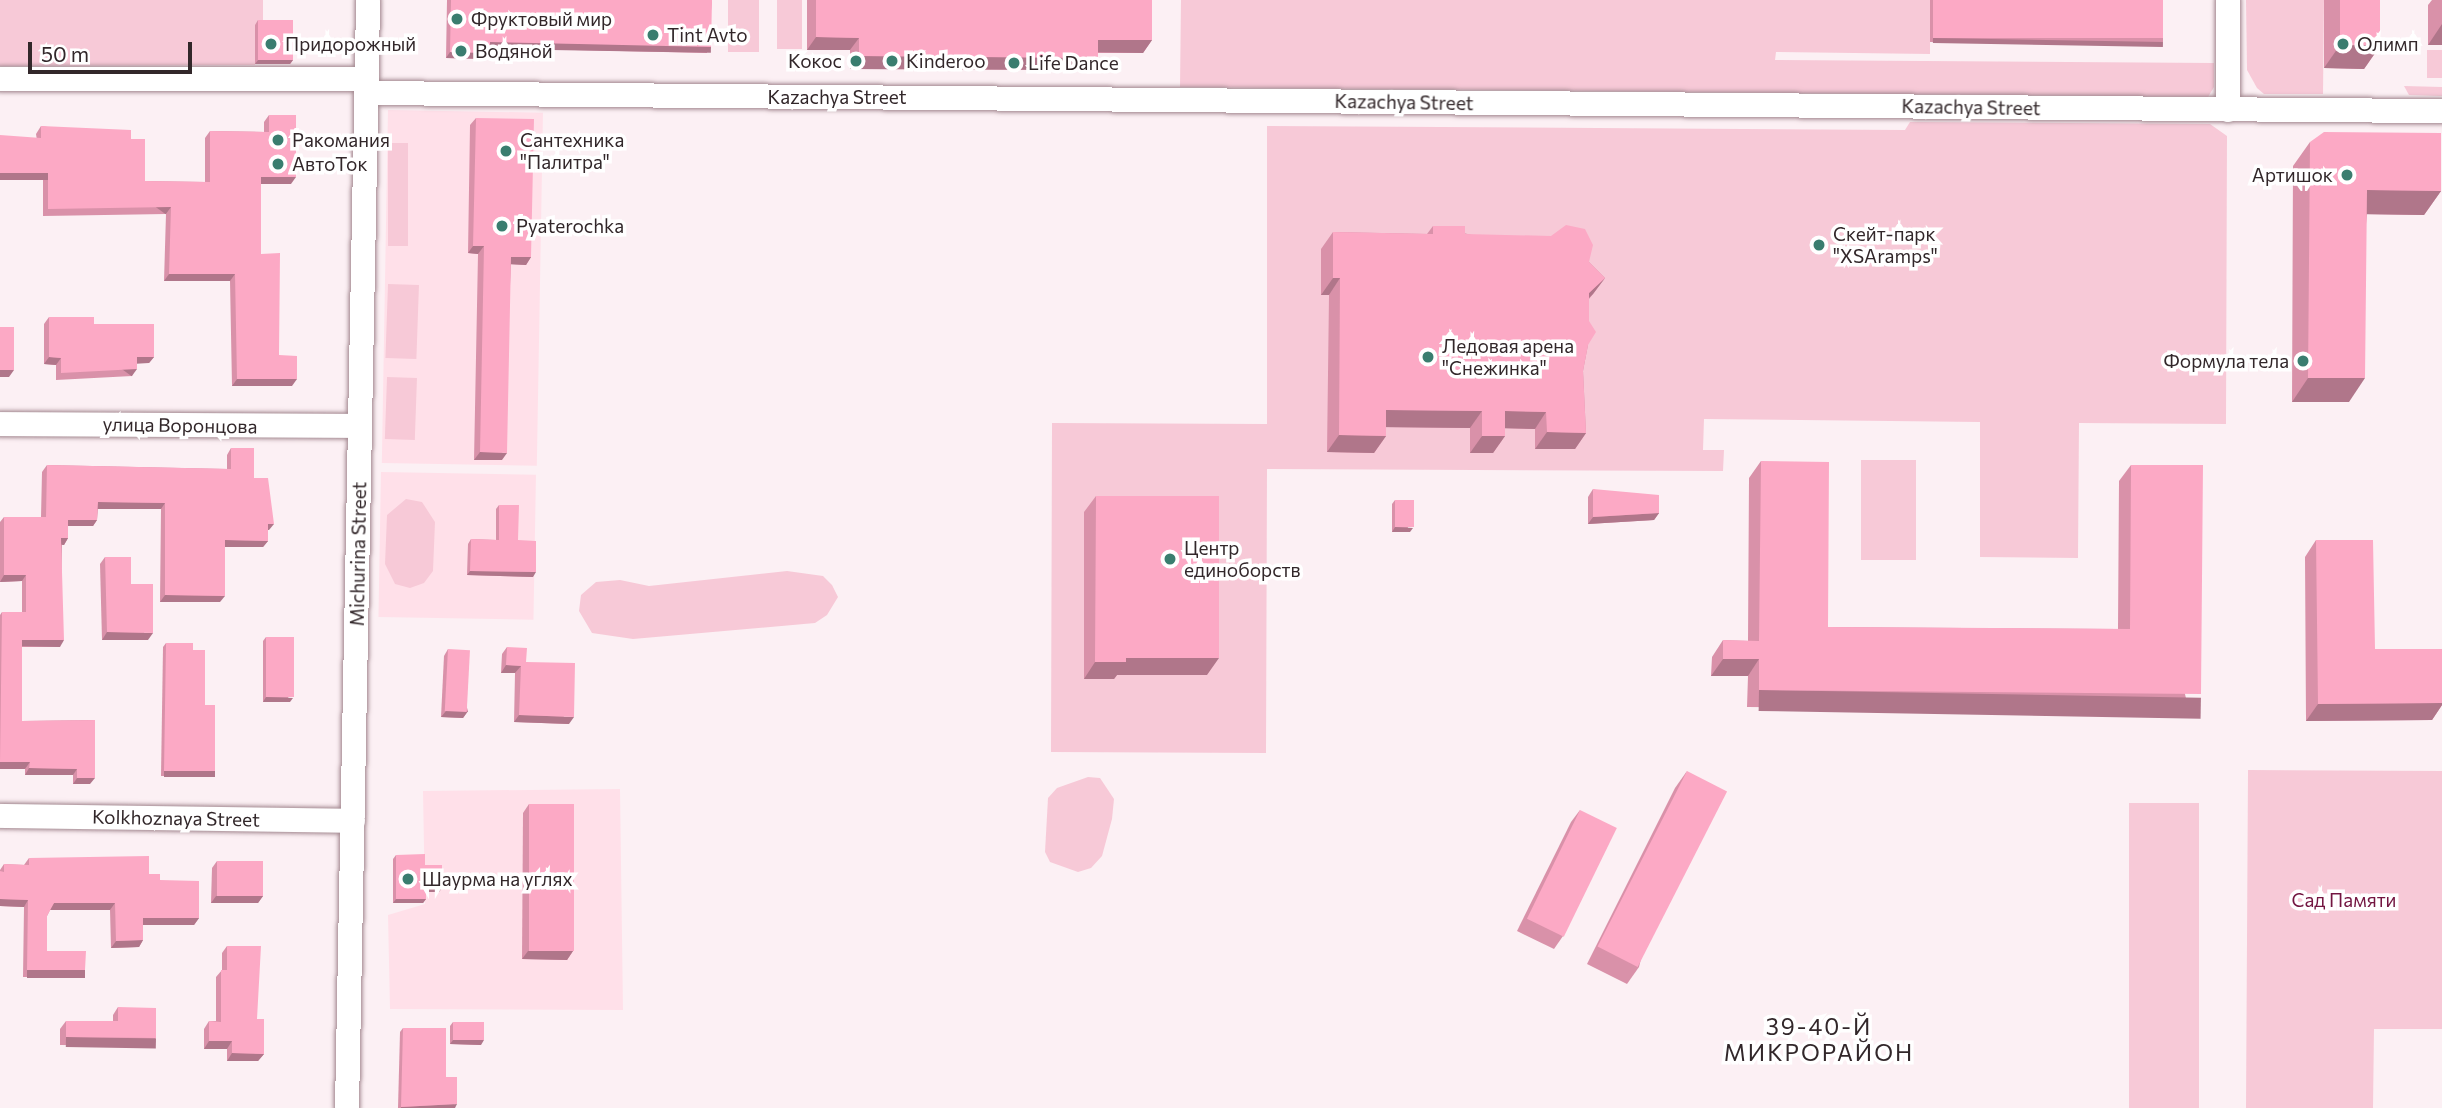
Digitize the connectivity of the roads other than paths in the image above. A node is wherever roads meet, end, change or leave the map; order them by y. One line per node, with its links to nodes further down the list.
1 (368, 0): 4 (street, Michurina Street)
2 (2228, 0): 5 (street)
3 (0, 79): 4 (street, Kazachya Street)
4 (366, 86): 5 (street, Kazachya Street); 8 (street, Michurina Street)
5 (2228, 110): 6 (street, Kazachya Street)
6 (2442, 111)
7 (0, 424): 8 (street, улица Воронцова)
8 (360, 426): 10 (street, Michurina Street)
9 (0, 816): 10 (street, Kolkhoznaya Street)
10 (353, 821): 11 (street, Michurina Street)
11 (347, 1108)

